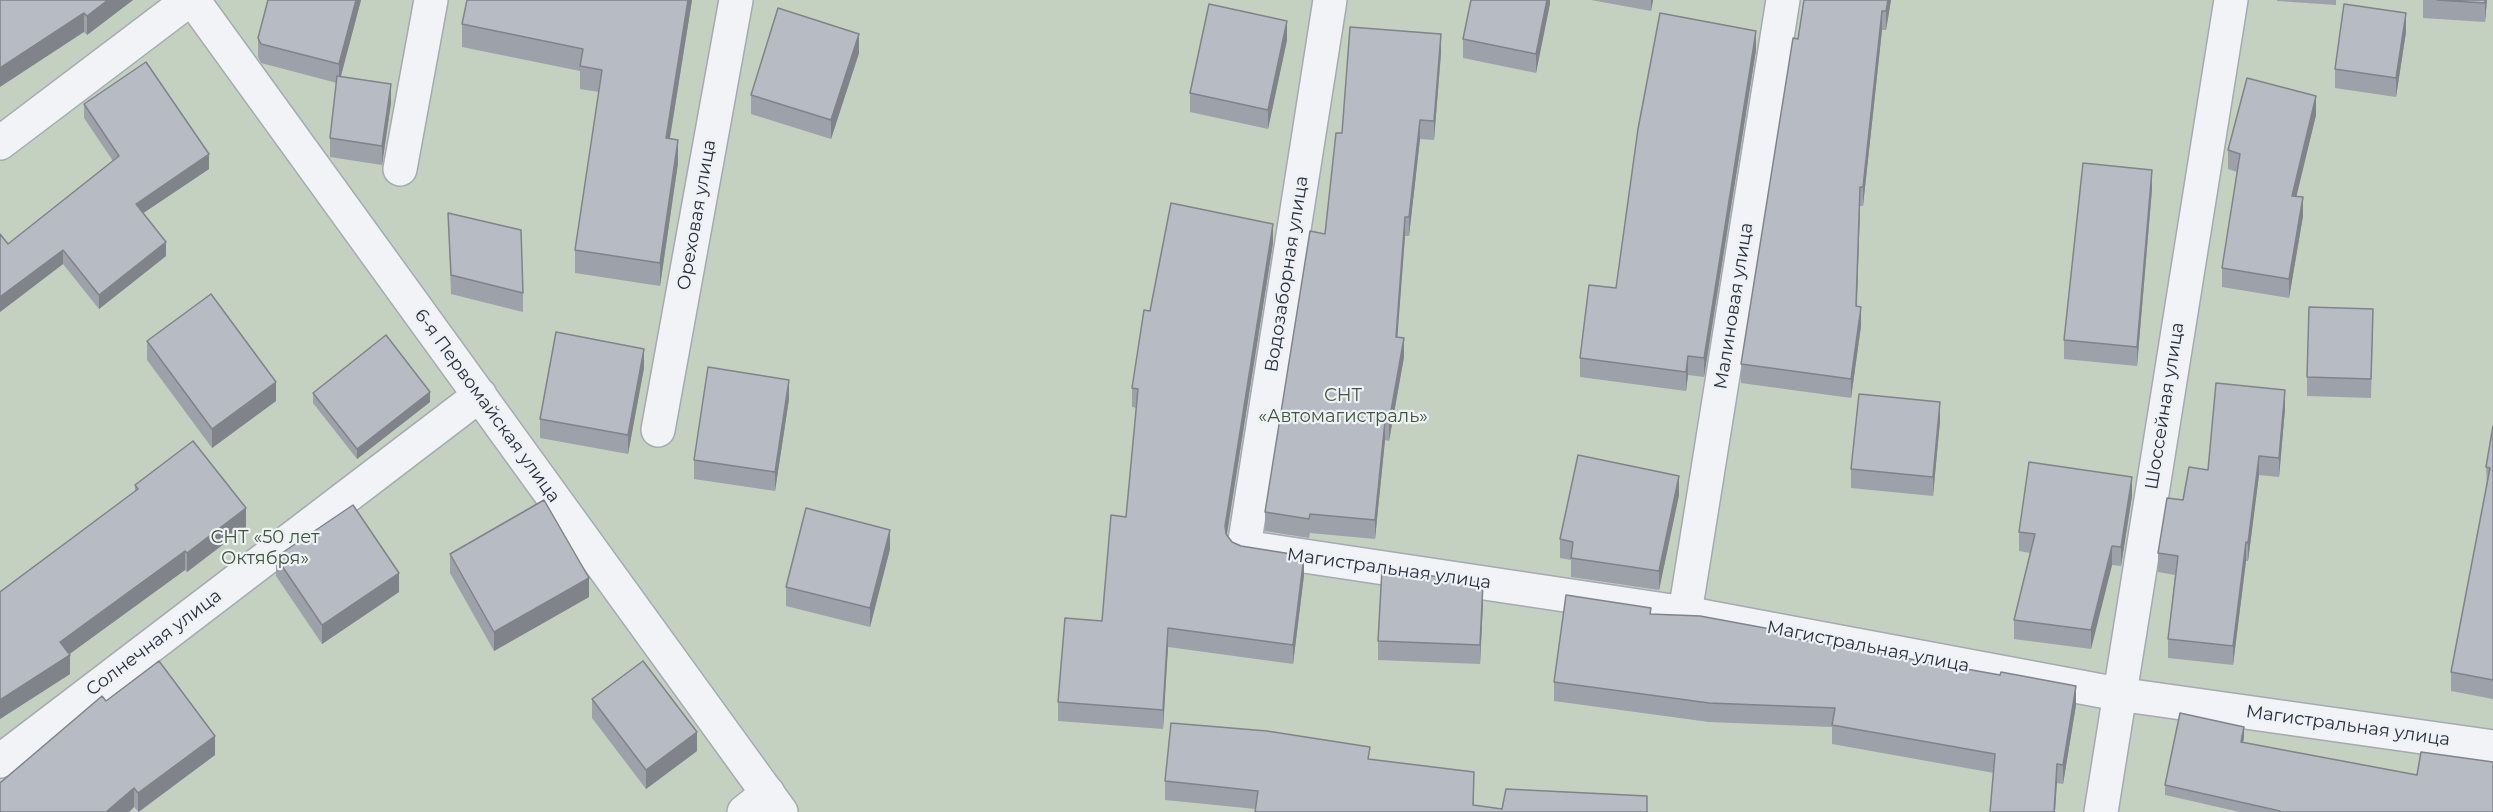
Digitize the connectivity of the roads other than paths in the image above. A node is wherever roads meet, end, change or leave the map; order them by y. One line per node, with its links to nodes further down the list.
1 (191, 0): 7 (street); 9 (street, 6-я Первомайская улица)
2 (431, 0): 8 (street)
3 (735, 0): 10 (street, Ореховая улица)
4 (1330, 0): 11 (street, Водозаборная улица)
5 (1783, 0): 12 (street, Малиновая улица)
6 (2230, 0): 13 (street, Шоссейная улица)
7 (0, 143)
8 (400, 169)
9 (480, 395): 15 (street, Солнечная улица); 16 (street, 6-я Первомайская улица)
10 (658, 430)
11 (1244, 547): 12 (street, Магистральная улица)
12 (1685, 613): 13 (street, Магистральная улица)
13 (2118, 694): 14 (street, Магистральная улица); 17 (street, Шоссейная улица)
14 (2493, 747)
15 (0, 760)
16 (764, 806)
17 (2100, 812)

